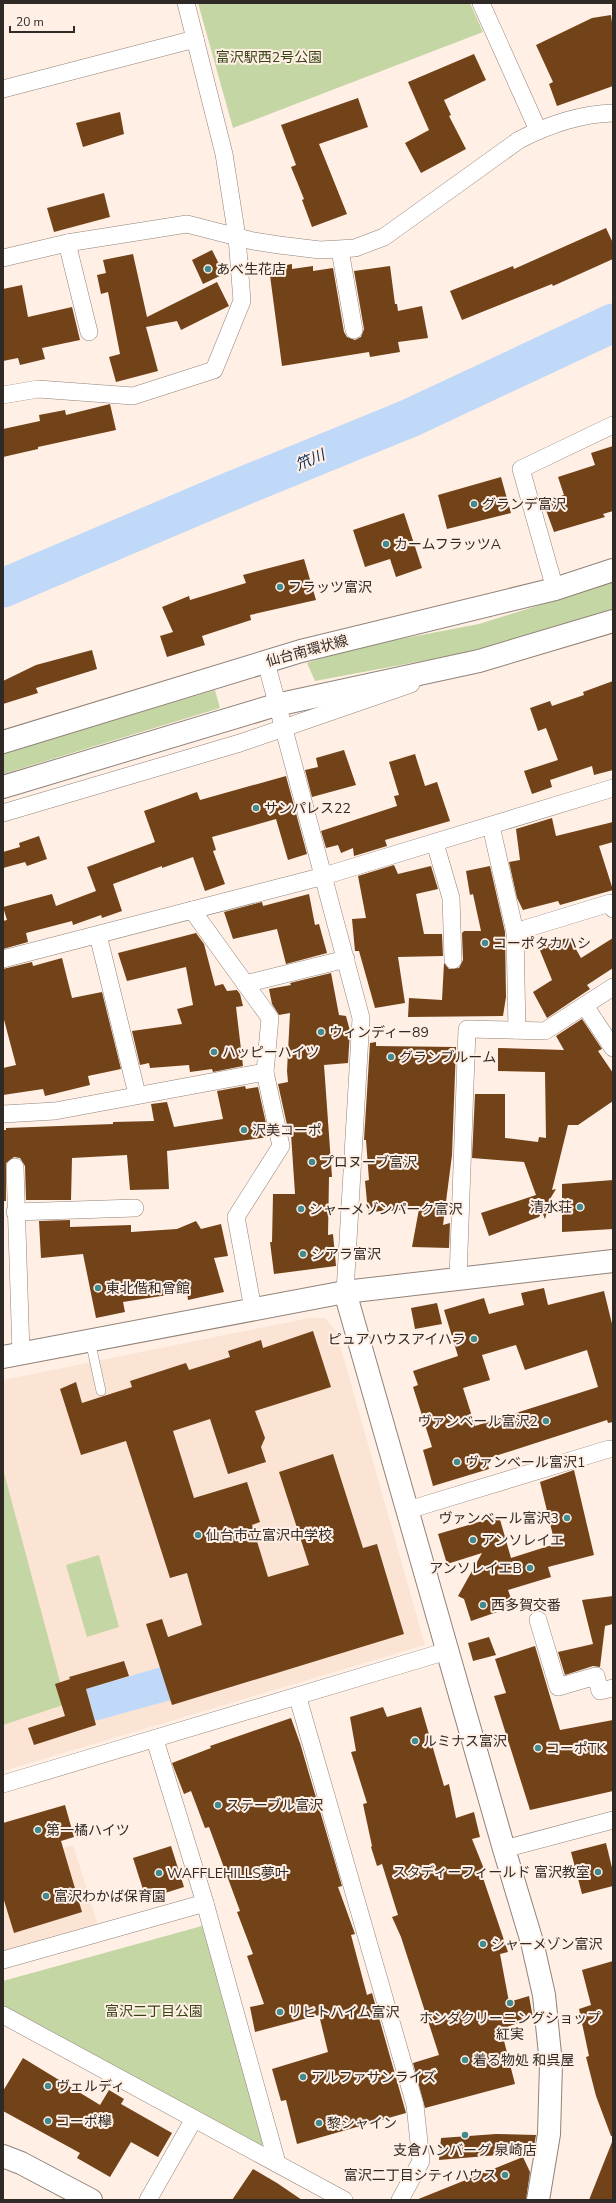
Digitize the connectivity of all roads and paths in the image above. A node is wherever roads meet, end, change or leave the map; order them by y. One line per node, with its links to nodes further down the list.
1 (186, 3): 3 (street)
2 (483, 4): 6 (street)
3 (195, 39): 4 (street); 7 (street)
4 (4, 86)
5 (613, 113): 6 (street)
6 (538, 130): 9 (street)
7 (237, 237): 8 (street); 9 (street); 13 (street)
8 (67, 243): 10 (street); 12 (street)
9 (340, 250): 11 (street)
10 (3, 258)
11 (354, 330)
12 (89, 332)
13 (3, 396)
14 (613, 425): 16 (street)
15 (613, 570): 16 (street, 仙台南環状線)
16 (555, 588): 19 (street, 仙台南環状線)
17 (613, 621): 18 (street)
18 (479, 661): 20 (street); 21 (street)
19 (266, 662): 20 (street); 22 (street, 仙台南環状線)
20 (276, 705): 21 (street); 23 (street)
21 (283, 728): 25 (street); 28 (street)
22 (3, 742)
23 (3, 787)
24 (613, 788): 26 (street)
25 (3, 813)
26 (490, 826): 27 (street); 31 (street)
27 (435, 843): 28 (street); 35 (street)
28 (324, 876): 30 (street); 34 (street)
29 (613, 909): 31 (street)
30 (192, 910): 32 (street); 36 (street)
31 (514, 932): 39 (street)
32 (98, 935): 33 (street); 42 (street)
33 (3, 959)
34 (346, 959): 36 (street); 49 (street)
35 (452, 960)
36 (245, 984): 41 (street)
37 (613, 987): 38 (street)
38 (586, 1006): 39 (street); 40 (street)
39 (517, 1030): 48 (street)
40 (613, 1048)
41 (265, 1072): 42 (street); 50 (street)
42 (137, 1094): 43 (street)
43 (3, 1114)
44 (15, 1167): 46 (street)
45 (134, 1208): 46 (street)
46 (15, 1212): 52 (street)
47 (613, 1261): 48 (street)
48 (458, 1278): 49 (street)
49 (345, 1292): 50 (street); 55 (street)
50 (253, 1309): 51 (street)
51 (90, 1340): 52 (street); 53 (lane)
52 (12, 1355)
53 (101, 1391)
54 (610, 1449): 55 (street)
55 (408, 1510): 57 (street)
56 (538, 1620): 58 (street)
57 (447, 1651): 59 (street); 63 (street)
58 (613, 1688)
59 (298, 1698): 60 (street); 73 (street)
60 (155, 1740): 61 (street); 64 (street)
61 (3, 1784)
62 (613, 1820): 63 (street)
63 (504, 1849): 74 (street)
64 (205, 1903): 65 (street); 69 (street)
65 (3, 1960)
66 (3, 2015): 67 (street)
67 (194, 2119): 69 (street); 71 (street)
68 (3, 2156): 70 (street)
69 (277, 2163): 72 (street)
70 (91, 2200)
71 (148, 2200)
72 (344, 2200)
73 (400, 2200)
74 (538, 2200)

